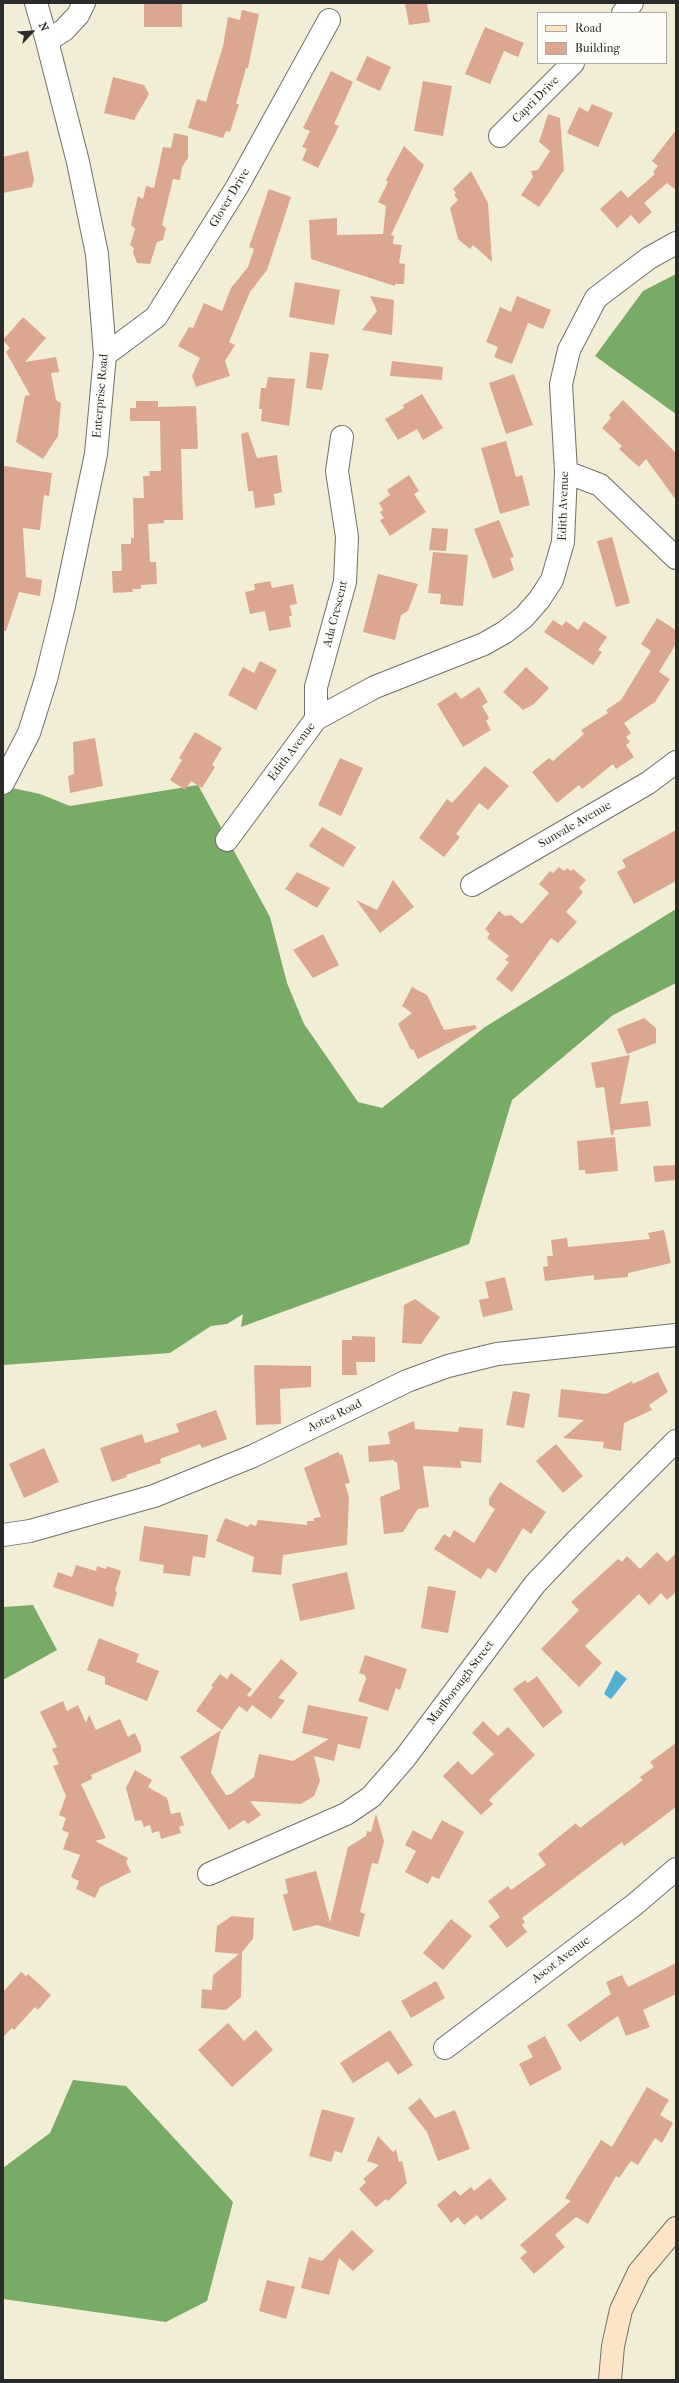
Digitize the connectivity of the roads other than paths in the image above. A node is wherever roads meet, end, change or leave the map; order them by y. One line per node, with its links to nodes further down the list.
1 (36, 3): 6 (street, Enterprise Road)
2 (84, 3): 6 (street)
3 (632, 3): 4 (street)
4 (623, 12)
5 (329, 20): 10 (street, Glover Drive)
6 (47, 41): 10 (street, Enterprise Road)
7 (572, 64): 8 (street, Capri Drive)
8 (500, 136)
9 (676, 243): 12 (street, Edith Avenue)
10 (105, 355): 16 (street, Enterprise Road)
11 (342, 437): 14 (street, Ada Crescent)
12 (566, 472): 13 (street); 14 (street, Edith Avenue)
13 (676, 558)
14 (316, 719): 17 (street, Edith Avenue)
15 (676, 762): 18 (street, Sunvale Avenue)
16 (3, 783)
17 (227, 840)
18 (472, 885)
19 (676, 1335): 21 (street, Aotea Road)
20 (676, 1441): 23 (street, Marlborough Street)
21 (3, 1535)
22 (676, 1870): 24 (street, Ascot Avenue)
23 (209, 1874)
24 (445, 2048)
25 (676, 2228): 26 (street)
26 (610, 2380)

